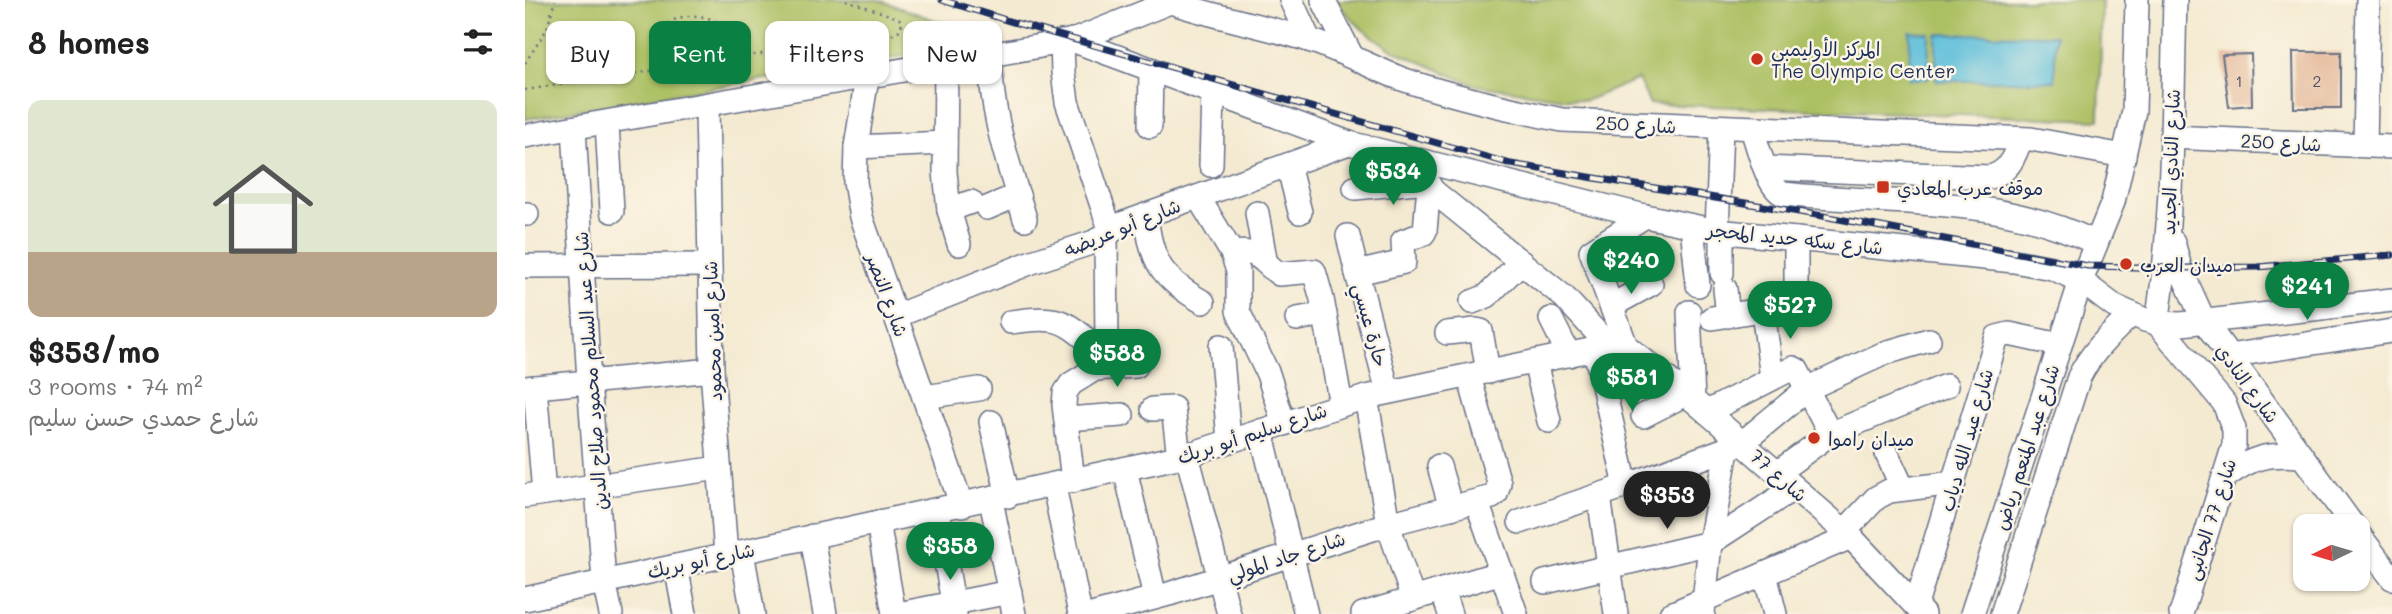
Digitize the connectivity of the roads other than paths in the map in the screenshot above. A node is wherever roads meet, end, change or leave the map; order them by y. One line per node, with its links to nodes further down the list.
1 (1291, 0): 7 (street)
2 (1323, 0): 10 (street)
3 (2137, 0): 31 (street, شارع النادي الجديد)
4 (2175, 0): 25 (street, شارع النادي الجديد)
5 (2368, 0): 28 (street)
6 (1168, 1): 7 (street, شارع 250); 8 (street)
7 (1310, 40): 10 (street, شارع 250)
8 (1067, 41): 9 (street); 11 (street, شارع سكه حديد المحجر); 49 (street)
9 (1002, 53)
10 (1351, 55): 21 (street, شارع 250)
11 (1151, 69): 16 (street, شارع سكه حديد المحجر); 19 (street)
12 (828, 84): 17 (street)
13 (866, 84): 29 (street, شارع النصر)
14 (947, 84): 24 (street)
15 (991, 84): 37 (street)
16 (1213, 92): 27 (street, شارع سكه حديد المحجر); 32 (street)
17 (706, 106): 18 (street); 57 (street, شارع امين محمود)
18 (607, 123): 20 (street); 40 (street)
19 (1150, 126)
20 (575, 128): 23 (street); 58 (street, شارع عبد السلام محمود صلاح الدين)
21 (1721, 128): 22 (street, شارع 250); 48 (street)
22 (1752, 129): 26 (street, شارع 250); 34 (street)
23 (525, 136)
24 (951, 137): 29 (street); 39 (street)
25 (2171, 137): 28 (street, شارع 250); 47 (street, شارع النادي الجديد)
26 (2021, 139): 31 (street, شارع 250); 34 (street)
27 (1349, 143): 33 (street, شارع أبو عريضه); 35 (street, شارع سكه حديد المحجر)
28 (2365, 145): 30 (street, شارع 250)
29 (856, 147): 72 (street, شارع النصر)
30 (2392, 147)
31 (2124, 156): 52 (street, شارع النادي الجديد)
32 (1211, 165)
33 (1288, 165): 38 (street, شارع أبو عريضه); 41 (street)
34 (1766, 168): 52 (street)
35 (1427, 176): 36 (street); 44 (street, شارع سكه حديد المحجر); 56 (street, شارع 77); 60 (street, حارة عيسي)
36 (1355, 188)
37 (1018, 195): 39 (street); 45 (street)
38 (1198, 197): 43 (street, شارع أبو عريضه); 54 (street)
39 (949, 210): 53 (street)
40 (612, 211)
41 (1300, 212)
42 (1257, 213): 55 (street)
43 (1146, 215): 49 (street, شارع أبو عريضه); 64 (street)
44 (1645, 216): 46 (street, شارع سكه حديد المحجر); 67 (street)
45 (1024, 219)
46 (1692, 226): 48 (street, شارع سكه حديد المحجر); 63 (street)
47 (2169, 226): 75 (street, شارع النادي); 77 (street, شارع النادي الجديد)
48 (1719, 231): 51 (street, شارع سكه حديد المحجر); 69 (street)
49 (1108, 234): 72 (street, شارع أبو عريضه); 86 (street)
50 (1348, 236): 60 (street)
51 (1796, 239): 61 (street, شارع سكه حديد المحجر); 69 (street)
52 (2096, 243): 61 (street, شارع النادي الجديد)
53 (959, 244)
54 (1232, 253): 55 (street); 107 (street)
55 (1265, 259): 66 (street)
56 (1521, 262): 65 (street); 83 (street, شارع 77)
57 (709, 265): 58 (street); 89 (street, شارع امين محمود)
58 (583, 266): 59 (street); 92 (street, شارع عبد السلام محمود صلاح الدين)
59 (525, 267)
60 (1358, 278): 66 (street); 97 (street, حارة عيسي)
61 (2081, 281): 71 (street); 81 (street, شارع عبد المنعم رياض)
62 (1651, 284): 67 (street)
63 (1698, 285)
64 (1203, 302)
65 (1472, 302)
66 (1324, 306): 73 (street); 100 (street)
67 (1611, 306): 83 (street)
68 (2389, 306): 75 (street)
69 (1763, 311): 91 (street)
70 (1689, 312): 99 (street)
71 (2132, 314): 77 (street); 174 (street, شارع عبد المنعم رياض)
72 (896, 316): 98 (street, شارع النصر)
73 (1297, 319)
74 (1551, 320): 84 (street)
75 (2204, 321): 77 (street); 85 (street, شارع النادي)
76 (1011, 323): 86 (street)
77 (2157, 323): 118 (street, شارع 77 الجانبى)
78 (2392, 331): 85 (street)
79 (1447, 333): 90 (street)
80 (1929, 340): 96 (street)
81 (2060, 345): 121 (street, شارع عبد الله دياب); 173 (street, شارع عبد المنعم رياض)
82 (1221, 346): 110 (street)
83 (1610, 347): 84 (street, شارع سليم أبو بريك); 99 (street, شارع 77); 123 (street)
84 (1569, 355): 87 (street, شارع سليم أبو بريك)
85 (2228, 356): 114 (street, شارع النادي)
86 (1100, 362): 88 (street); 104 (street)
87 (1535, 362): 90 (street, شارع سليم أبو بريك); 105 (street)
88 (1136, 366)
89 (712, 370): 92 (street); 116 (street, شارع امين محمود)
90 (1478, 374): 97 (street, شارع سليم أبو بريك); 128 (street)
91 (1772, 378): 96 (street); 99 (street)
92 (589, 381): 94 (street); 122 (street, شارع عبد السلام محمود صلاح الدين)
93 (1946, 386): 109 (street)
94 (530, 388): 125 (street)
95 (979, 389): 98 (street)
96 (1807, 389): 109 (street); 111 (street)
97 (1377, 395): 100 (street, شارع سليم أبو بريك); 135 (street, حارة عيسي)
98 (924, 397): 129 (street, شارع النصر)
99 (1695, 402): 103 (street); 111 (street, شارع 77)
100 (1341, 405): 107 (street, شارع سليم أبو بريك)
101 (1153, 409): 113 (street)
102 (1122, 413): 104 (street)
103 (1643, 415)
104 (1066, 419): 120 (street)
105 (1549, 421)
106 (991, 422): 127 (street)
107 (1284, 424): 108 (street, شارع سليم أبو بريك)
108 (1261, 431): 110 (street, شارع سليم أبو بريك); 141 (street)
109 (1830, 434): 119 (street)
110 (1229, 441): 113 (street, شارع سليم أبو بريك)
111 (1735, 446): 119 (street, شارع 77); 123 (street); 138 (street)
112 (1887, 454): 124 (street)
113 (1183, 456): 117 (street, شارع سليم أبو بريك); 146 (street)
114 (2301, 456): 118 (street); 132 (street, شارع النادي)
115 (1439, 466): 130 (street)
116 (719, 468): 122 (street); 140 (street, شارع امين محمود)
117 (1125, 469): 120 (street, شارع سليم أبو بريك); 152 (street)
118 (2224, 478): 175 (street, شارع 77 الجانبى)
119 (1785, 480): 136 (street, شارع 77); 138 (street)
120 (1063, 483): 127 (street, شارع سليم أبو بريك); 164 (street)
121 (1954, 483): 124 (street); 157 (street, شارع عبد الله دياب)
122 (598, 485): 125 (street); 148 (street, شارع عبد السلام محمود صلاح الدين)
123 (1626, 486): 126 (street)
124 (1903, 489): 136 (street)
125 (534, 494)
126 (1599, 496): 134 (street); 143 (street)
127 (1000, 498): 129 (street, شارع سليم أبو بريك); 154 (street)
128 (1478, 502): 130 (street, شارع جاد المولي); 144 (street)
129 (962, 506): 131 (street, شارع سليم أبو بريك)
130 (1451, 508): 135 (street, شارع جاد المولي)
131 (937, 511): 133 (street, شارع سليم أبو بريك); 156 (street)
132 (2344, 514)
133 (878, 522): 137 (street, شارع أبو بريك); 163 (street)
134 (1520, 522)
135 (1388, 524): 141 (street, شارع جاد المولي); 151 (street, حارة عيسي)
136 (1847, 534): 145 (street); 157 (street, شارع 77)
137 (812, 536): 140 (street, شارع أبو بريك); 162 (street)
138 (1710, 543): 143 (street); 155 (street)
139 (2370, 549): 147 (street)
140 (734, 554): 142 (street, شارع أبو بريك); 161 (street, شارع امين محمود)
141 (1291, 555): 146 (street, شارع جاد المولي); 167 (street)
142 (677, 566): 148 (street, شارع أبو بريك); 160 (street)
143 (1609, 567): 149 (street); 170 (street)
144 (1502, 572): 150 (street); 169 (street)
145 (1765, 574): 155 (street); 172 (street)
146 (1219, 578): 152 (street, شارع جاد المولي); 166 (street)
147 (2392, 579)
148 (604, 581): 153 (street, شارع أبو بريك); 159 (street, شارع عبد السلام محمود صلاح الدين)
149 (1545, 582)
150 (1441, 590): 151 (street); 168 (street)
151 (1413, 599): 158 (street)
152 (1165, 602): 165 (street, شارع جاد المولي)
153 (535, 603)
154 (1012, 603): 156 (street)
155 (1703, 607): 171 (street)
156 (954, 609): 163 (street)
157 (1920, 610)
158 (1369, 613)
159 (611, 614)
160 (685, 614)
161 (753, 614)
162 (825, 614)
163 (896, 614)
164 (1080, 614)
165 (1095, 614)
166 (1229, 614)
167 (1306, 614)
168 (1450, 614)
169 (1516, 614)
170 (1616, 614)
171 (1671, 614)
172 (1775, 614)
173 (1972, 614)
174 (2002, 614)
175 (2182, 614)

